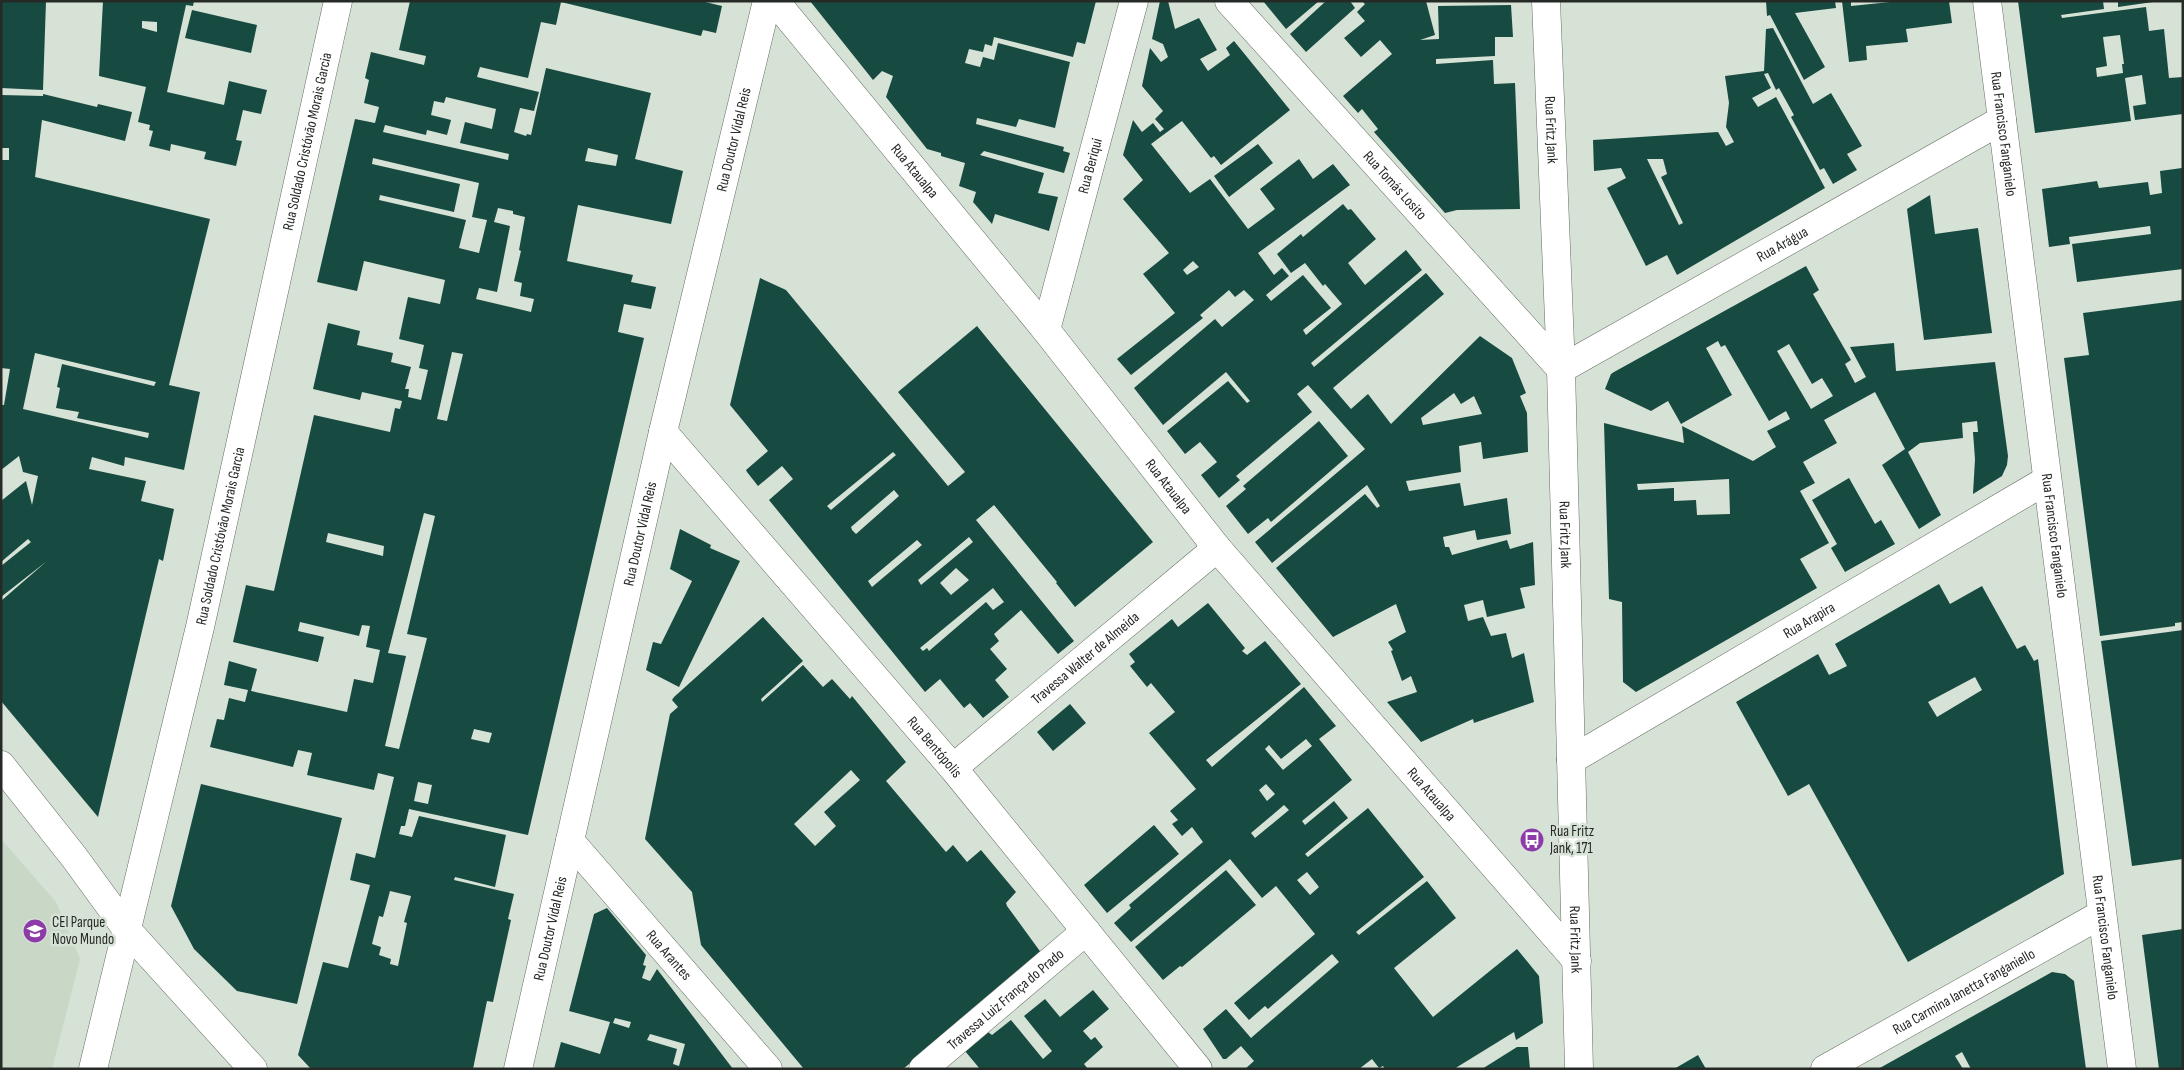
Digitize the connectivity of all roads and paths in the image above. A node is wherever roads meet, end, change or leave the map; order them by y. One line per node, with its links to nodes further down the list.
1 (338, 1): 19 (street, Rua Soldado Cristóvão Morais Garcia)
2 (767, 1): 11 (street, Rua Doutor Vidal Reis)
3 (775, 1): 9 (street, Rua Ataualpa)
4 (1134, 1): 9 (street, Rua Beriqui)
5 (1229, 1): 10 (street, Rua Tomás Losito)
6 (1546, 1): 10 (street, Rua Fritz Jank)
7 (1987, 1): 8 (street, Rua Francisco Fanganielo)
8 (2002, 120): 10 (street, Rua Arágua); 12 (street, Rua Francisco Fanganielo)
9 (1046, 330): 13 (street, Rua Ataualpa)
10 (1561, 369): 14 (street, Rua Fritz Jank)
11 (662, 432): 16 (street, Rua Bentópolis); 17 (street, Rua Doutor Vidal Reis)
12 (2048, 480): 14 (street, Rua Arapira); 18 (street, Rua Francisco Fanganielo)
13 (1216, 548): 16 (street, Travessa Walter de Almeida); 21 (street, Rua Ataualpa)
14 (1571, 760): 21 (street, Rua Fritz Jank)
15 (1, 765): 19 (street)
16 (954, 768): 20 (street, Rua Bentópolis)
17 (570, 842): 24 (street, Rua Doutor Vidal Reis); 25 (street, Rua Arantes)
18 (2102, 914): 29 (street, Rua Carmina Ianetta Fanganiello); 30 (street, Rua Francisco Fanganielo)
19 (128, 931): 22 (street, Rua Soldado Cristóvão Morais Garcia); 23 (street)
20 (1086, 931): 26 (street, Travessa Luiz França do Prado); 27 (street, Rua Bentópolis)
21 (1576, 961): 28 (street, Rua Fritz Jank)
22 (93, 1069)
23 (253, 1069)
24 (518, 1069)
25 (768, 1069)
26 (923, 1069)
27 (1198, 1069)
28 (1579, 1069)
29 (1825, 1069)
30 (2122, 1069)

